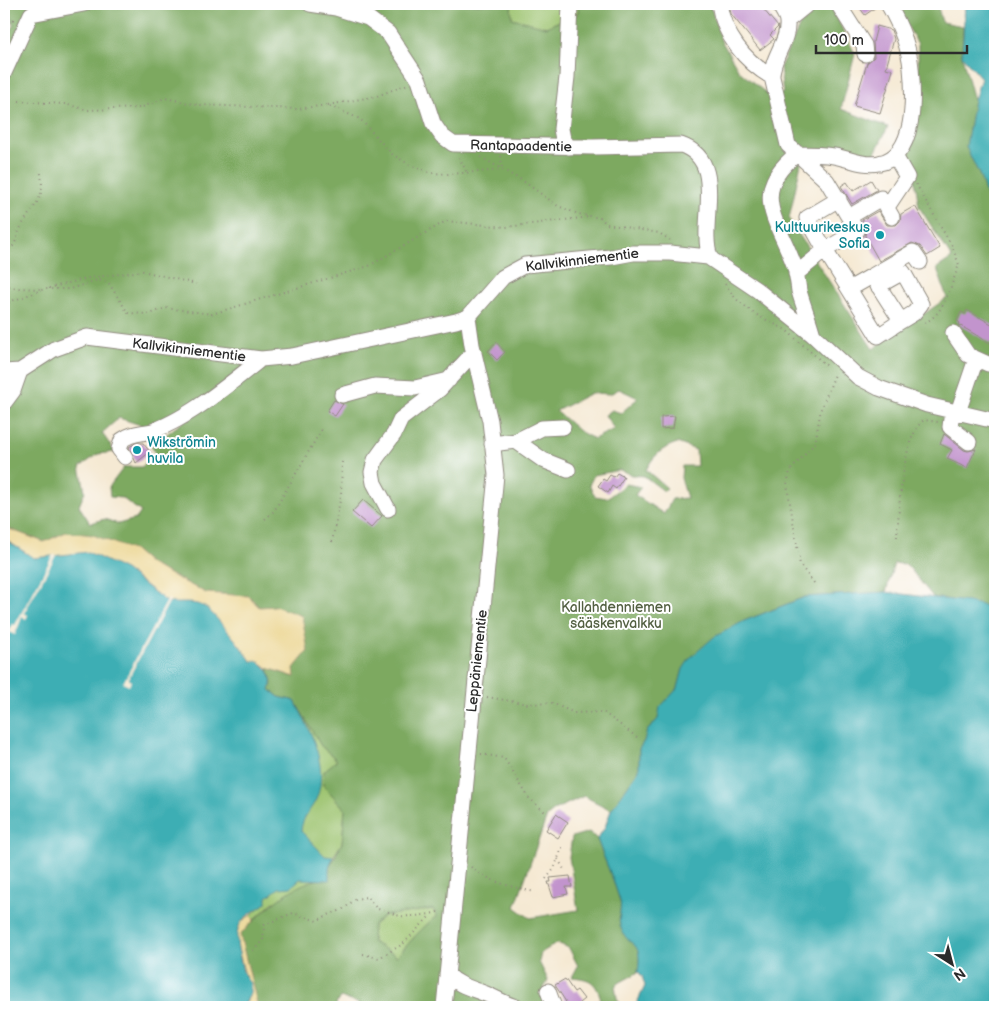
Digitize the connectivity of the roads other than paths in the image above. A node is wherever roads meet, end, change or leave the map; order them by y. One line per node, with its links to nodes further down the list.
1 (84, 4): 11 (street)
2 (310, 4): 13 (street, Rantapaadentie)
3 (570, 4): 13 (street)
4 (719, 4): 12 (street)
5 (778, 4): 9 (street)
6 (808, 4): 9 (street)
7 (838, 4): 10 (street)
8 (888, 4): 15 (street)
9 (787, 21): 12 (street)
10 (865, 54)
11 (4, 73)
12 (772, 77): 14 (street)
13 (569, 147): 19 (street, Rantapaadentie)
14 (796, 154): 15 (street); 16 (street); 21 (street)
15 (895, 156): 17 (street)
16 (838, 199): 17 (street); 18 (street)
17 (849, 217): 18 (street)
18 (825, 250): 21 (street); 23 (street)
19 (710, 257): 24 (street, Kallvikinniementie); 27 (street, Kallvikinniementie)
20 (920, 262): 22 (street)
21 (796, 274): 27 (street)
22 (875, 281): 23 (street); 25 (street); 25 (street)
23 (849, 289): 25 (street)
24 (468, 317): 28 (street, Leppäniementie); 29 (street, Kallvikinniementie)
25 (905, 319)
26 (953, 333): 35 (street)
27 (813, 335): 35 (street, Kallvikinniementie)
28 (474, 352): 32 (street); 42 (street, Leppäniementie)
29 (261, 360): 30 (street, Kallvikinniementie); 39 (street)
30 (20, 371): 31 (street); 34 (street)
31 (4, 372)
32 (449, 380): 33 (street); 45 (street)
33 (342, 395)
34 (4, 403)
35 (955, 411): 36 (street, Kallvikinniementie); 41 (street)
36 (995, 421)
37 (122, 422): 39 (street)
38 (563, 427): 40 (street)
39 (122, 440): 43 (street)
40 (516, 441): 42 (street); 44 (street)
41 (969, 442)
42 (492, 444): 46 (street, Leppäniementie)
43 (125, 457)
44 (568, 470)
45 (388, 509)
46 (447, 974): 48 (street, Leppäniementie); 49 (street)
47 (548, 991): 50 (street)
48 (444, 1007)
49 (516, 1007)
50 (554, 1007)

